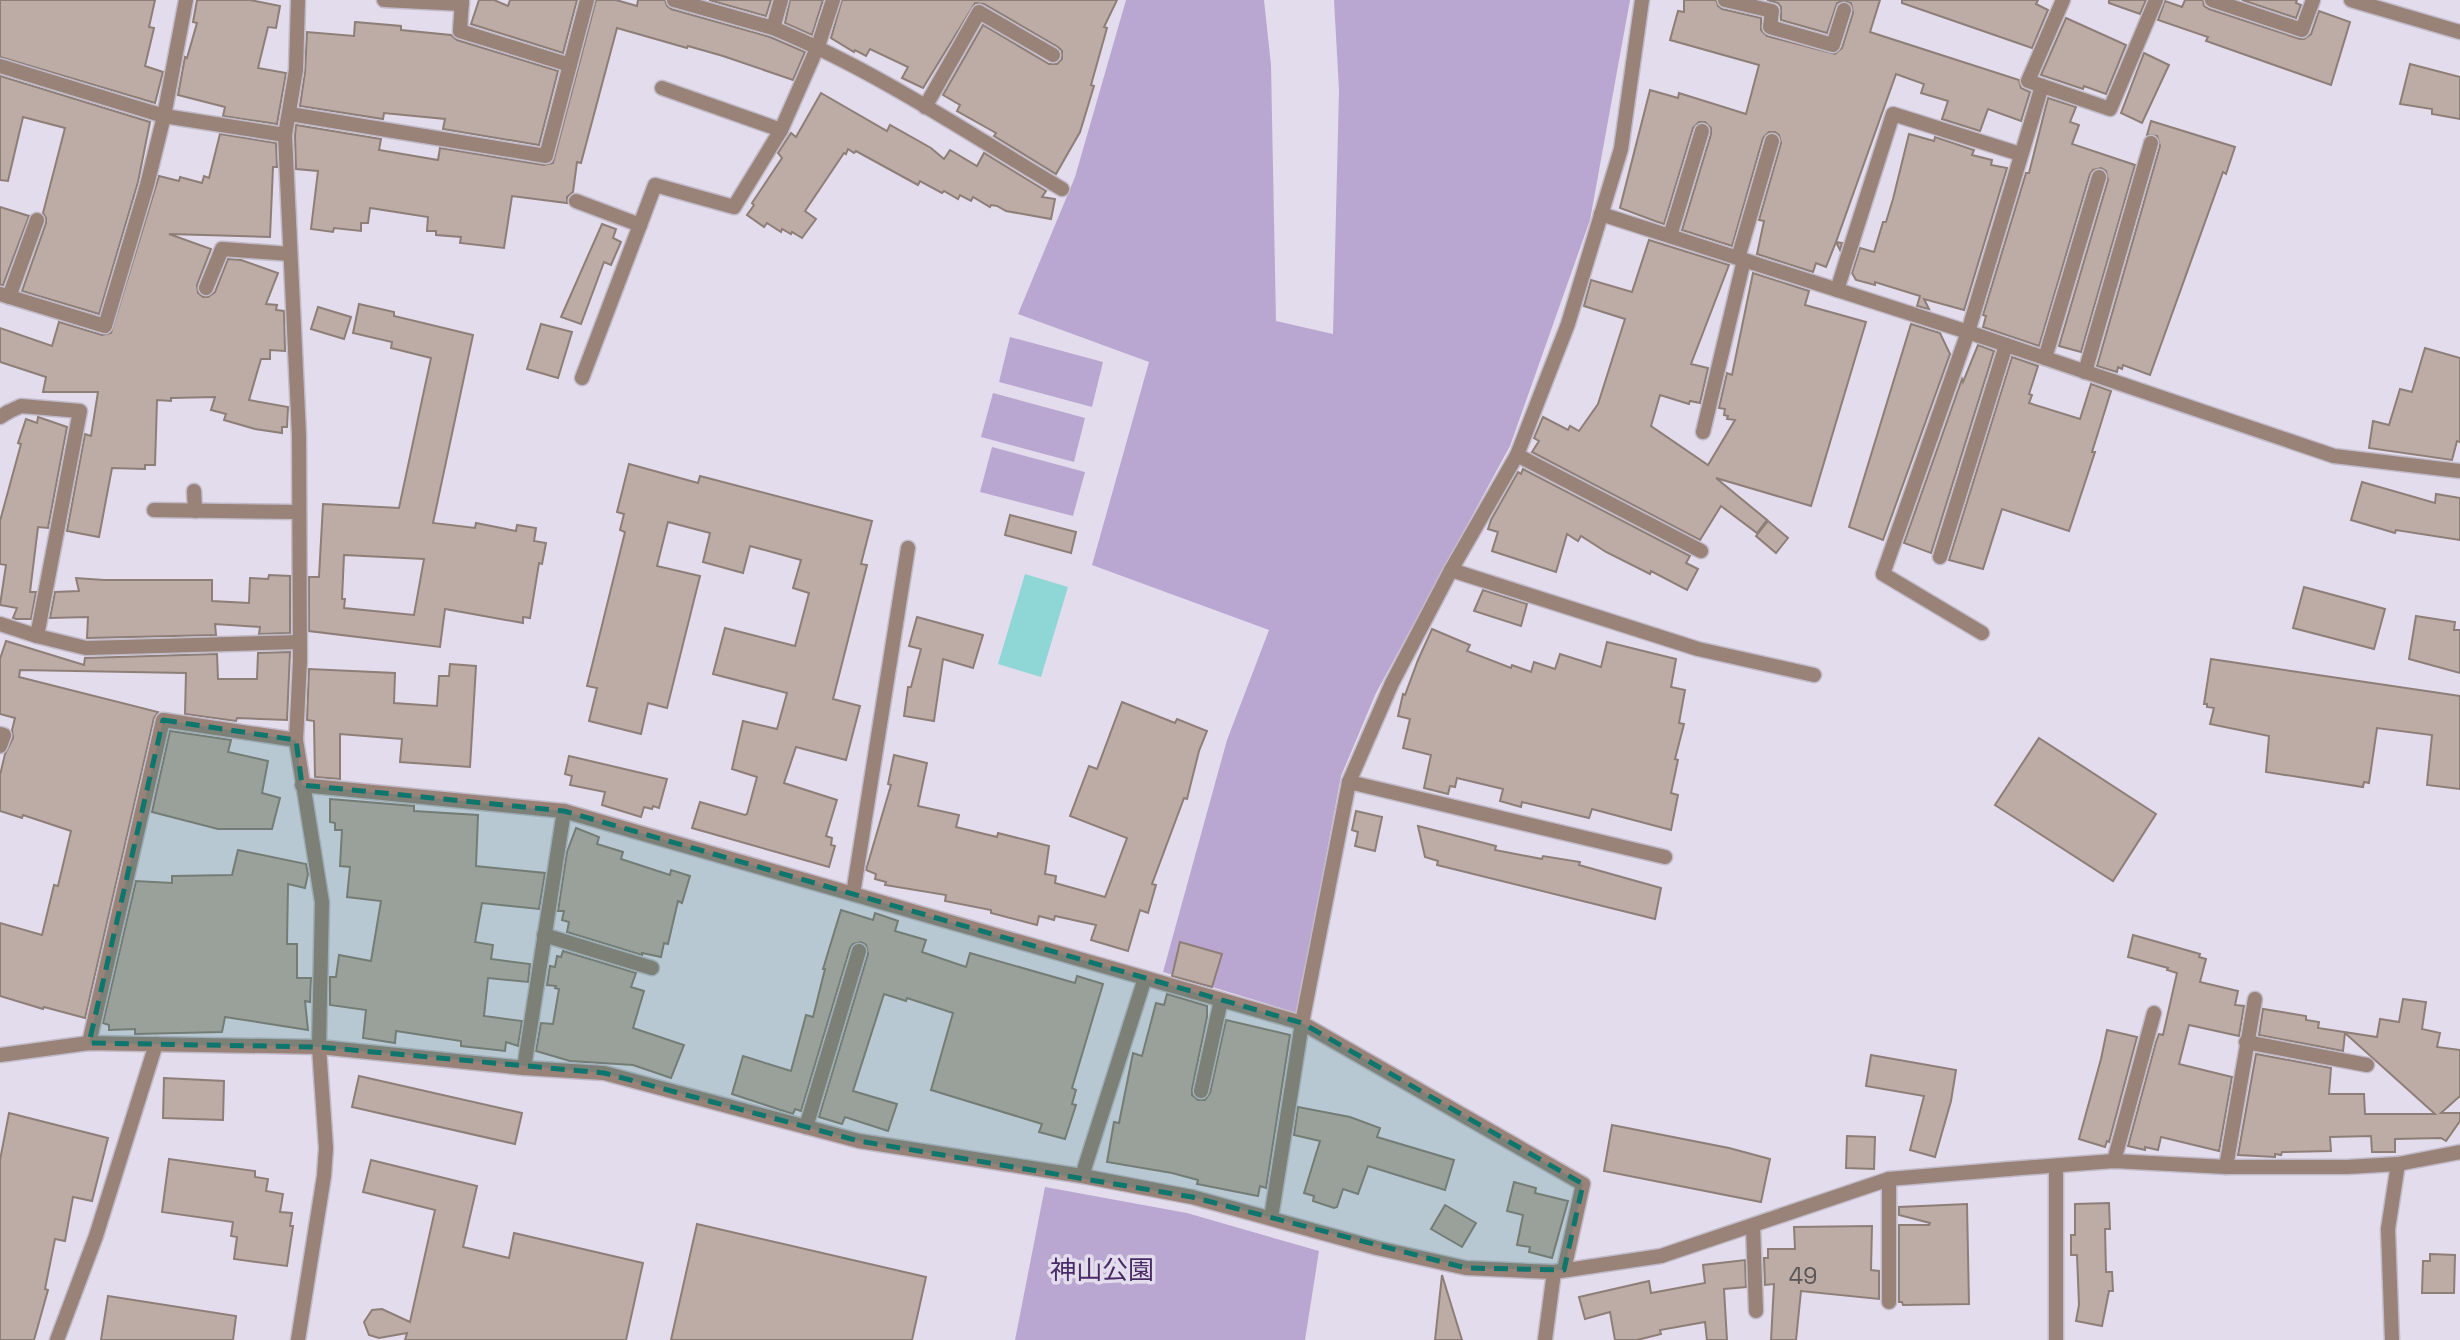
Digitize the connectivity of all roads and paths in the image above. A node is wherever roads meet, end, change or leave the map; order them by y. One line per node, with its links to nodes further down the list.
1 (186, 0): 27 (street)
2 (298, 0): 26 (street)
3 (384, 0): 15 (street)
4 (587, 0): 21 (street)
5 (674, 0): 17 (street)
6 (781, 0): 17 (street)
7 (833, 0): 19 (street)
8 (1642, 0): 37 (street)
9 (1724, 0): 16 (street)
10 (2063, 0): 23 (street)
11 (2156, 0): 23 (street)
12 (2211, 0): 13 (street)
13 (2313, 0)
14 (2351, 0): 18 (street)
15 (462, 2): 21 (street)
16 (1844, 10)
17 (773, 28): 19 (street)
18 (2460, 32)
19 (818, 46): 25 (street); 28 (street)
20 (1053, 55): 25 (street)
21 (570, 65): 26 (street)
22 (0, 66): 27 (street)
23 (2042, 86): 33 (street)
24 (662, 88): 28 (street)
25 (925, 107): 35 (street)
26 (290, 114): 30 (street)
27 (164, 116): 30 (street); 45 (street)
28 (781, 130): 39 (street)
29 (1702, 131): 40 (street)
30 (285, 135): 41 (street)
31 (1772, 141): 42 (street)
32 (2151, 143): 49 (street)
33 (2020, 154): 44 (street); 46 (street)
34 (2099, 177): 48 (street)
35 (1062, 189)
36 (576, 201): 39 (street)
37 (1601, 214): 40 (street); 53 (street)
38 (37, 220): 45 (street)
39 (640, 225): 50 (street)
40 (1670, 236): 42 (street)
41 (290, 254): 43 (street); 58 (street)
42 (1741, 259): 44 (street); 52 (street)
43 (206, 288)
44 (1837, 290): 46 (street)
45 (5, 295)
46 (1968, 332): 47 (street); 64 (street)
47 (2006, 345): 48 (street); 61 (street)
48 (2045, 358): 49 (street)
49 (2085, 372): 54 (street)
50 (582, 378)
51 (4, 415): 65 (street)
52 (1703, 432)
53 (1517, 455): 60 (street); 62 (street)
54 (2460, 471)
55 (194, 491): 57 (street)
56 (153, 510): 57 (street)
57 (195, 511): 58 (street)
58 (299, 512): 66 (street)
59 (908, 548): 75 (street)
60 (1701, 551)
61 (1940, 557)
62 (1451, 570): 67 (street); 71 (street)
63 (0, 624): 65 (street)
64 (1982, 633)
65 (37, 636): 66 (street)
66 (299, 642): 69 (street)
67 (1814, 675)
68 (0, 734): 70 (street)
69 (296, 740): 72 (street); 85 (street)
70 (0, 746)
71 (1349, 782): 74 (street); 83 (street)
72 (302, 785): 73 (street); 87 (street)
73 (564, 811): 75 (street); 76 (street)
74 (1665, 857)
75 (853, 894): 79 (street)
76 (544, 935): 78 (street); 90 (street)
77 (859, 951): 92 (street)
78 (652, 968)
79 (1145, 978): 81 (street); 98 (street)
80 (2255, 999): 84 (street)
81 (1221, 1000): 83 (street); 91 (street)
82 (2154, 1013): 94 (street)
83 (1302, 1023): 100 (street); 102 (street)
84 (2246, 1042): 89 (street); 97 (street)
85 (89, 1043): 86 (street); 88 (street)
86 (156, 1044): 87 (street); 105 (street)
87 (319, 1047): 90 (street); 106 (street)
88 (0, 1055)
89 (2367, 1065)
90 (524, 1068): 92 (street)
91 (1201, 1091)
92 (806, 1127): 98 (street)
93 (2460, 1152): 95 (street)
94 (2114, 1161): 96 (street); 97 (street)
95 (2398, 1164): 97 (street); 109 (street)
96 (2056, 1167): 99 (street); 108 (street)
97 (2226, 1167)
98 (1082, 1176): 100 (street)
99 (1889, 1179): 101 (street); 103 (street)
100 (1271, 1218): 102 (street)
101 (1753, 1226): 102 (street); 104 (street)
102 (1559, 1271): 107 (street)
103 (1889, 1302)
104 (1756, 1311)
105 (57, 1340)
106 (298, 1340)
107 (1545, 1340)
108 (2056, 1340)
109 (2392, 1340)

